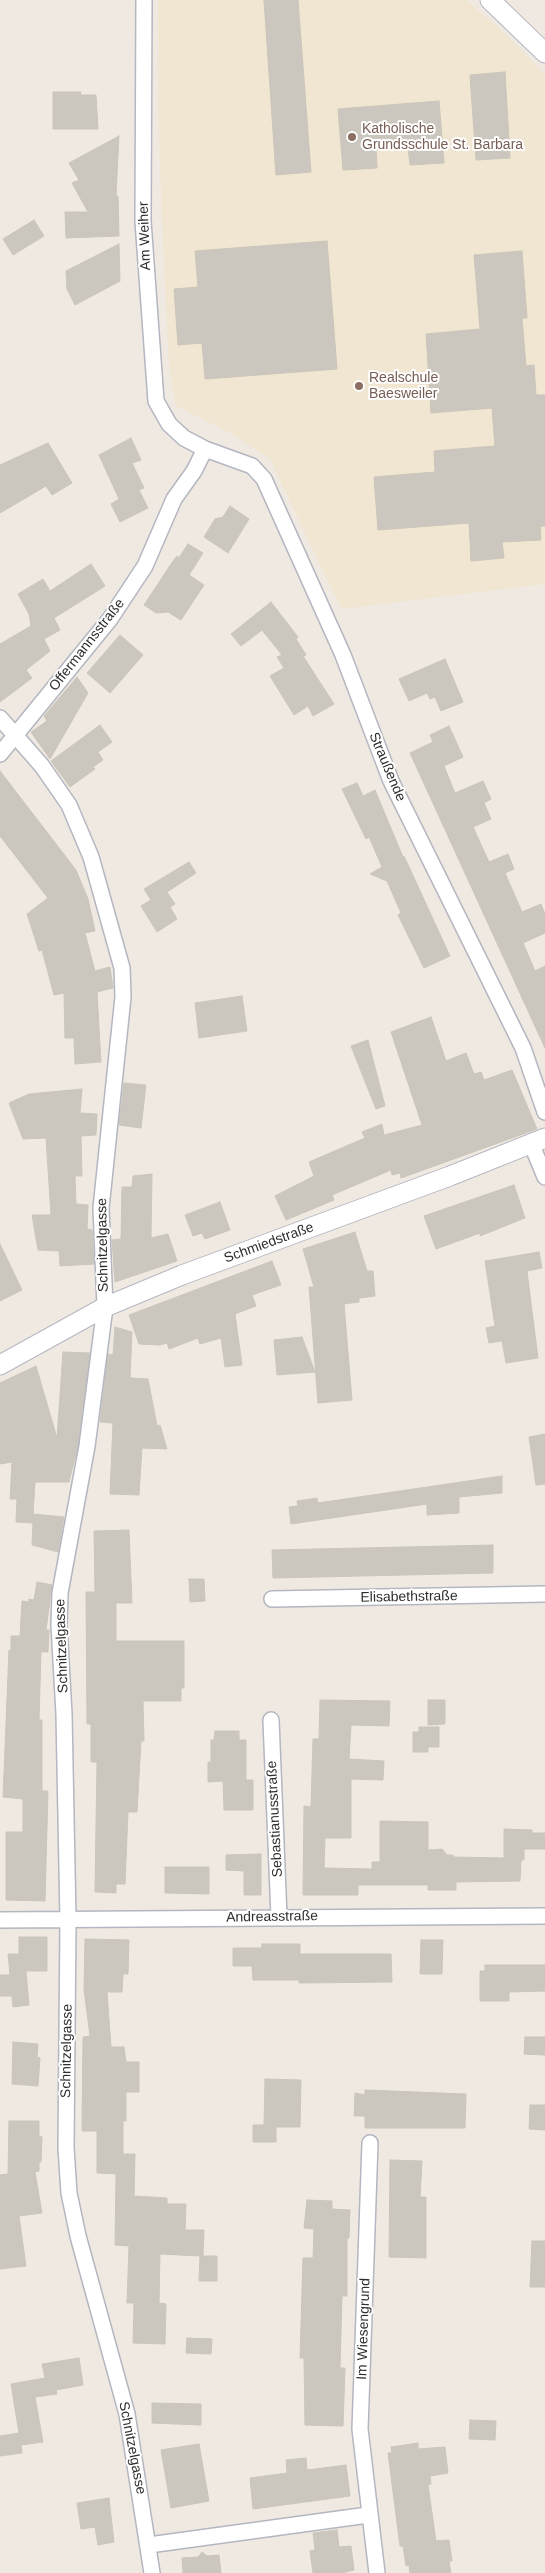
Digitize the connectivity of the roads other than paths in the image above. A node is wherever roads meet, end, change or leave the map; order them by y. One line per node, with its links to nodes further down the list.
1 (144, 0): 4 (street, Am Weiher)
2 (490, 0): 3 (street)
3 (545, 53)
4 (205, 449): 6 (street, Offermannsstraße); 8 (street, Straußende)
5 (0, 718): 6 (street, Schnitzelgasse)
6 (16, 736): 7 (street, Offermannsstraße); 11 (street, Schnitzelgasse)
7 (0, 754)
8 (545, 1112)
9 (538, 1140): 10 (street); 11 (street, Schmiedstraße)
10 (545, 1177)
11 (104, 1307): 12 (street, Schmiedstraße); 19 (street, Schnitzelgasse)
12 (0, 1365)
13 (545, 1594): 14 (street, Elisabethstraße)
14 (272, 1599)
15 (270, 1720): 17 (street, Sebastianusstraße)
16 (545, 1916): 17 (street, Andreasstraße)
17 (279, 1917): 19 (street, Andreasstraße)
18 (0, 1920): 19 (street, Andreasstraße)
19 (68, 1920): 22 (street, Schnitzelgasse)
20 (370, 2143): 21 (street, Im Wiesengrund)
21 (368, 2515): 22 (street); 24 (street, Im Wiesengrund)
22 (149, 2545): 23 (street, Schnitzelgasse)
23 (152, 2573)
24 (377, 2573)

